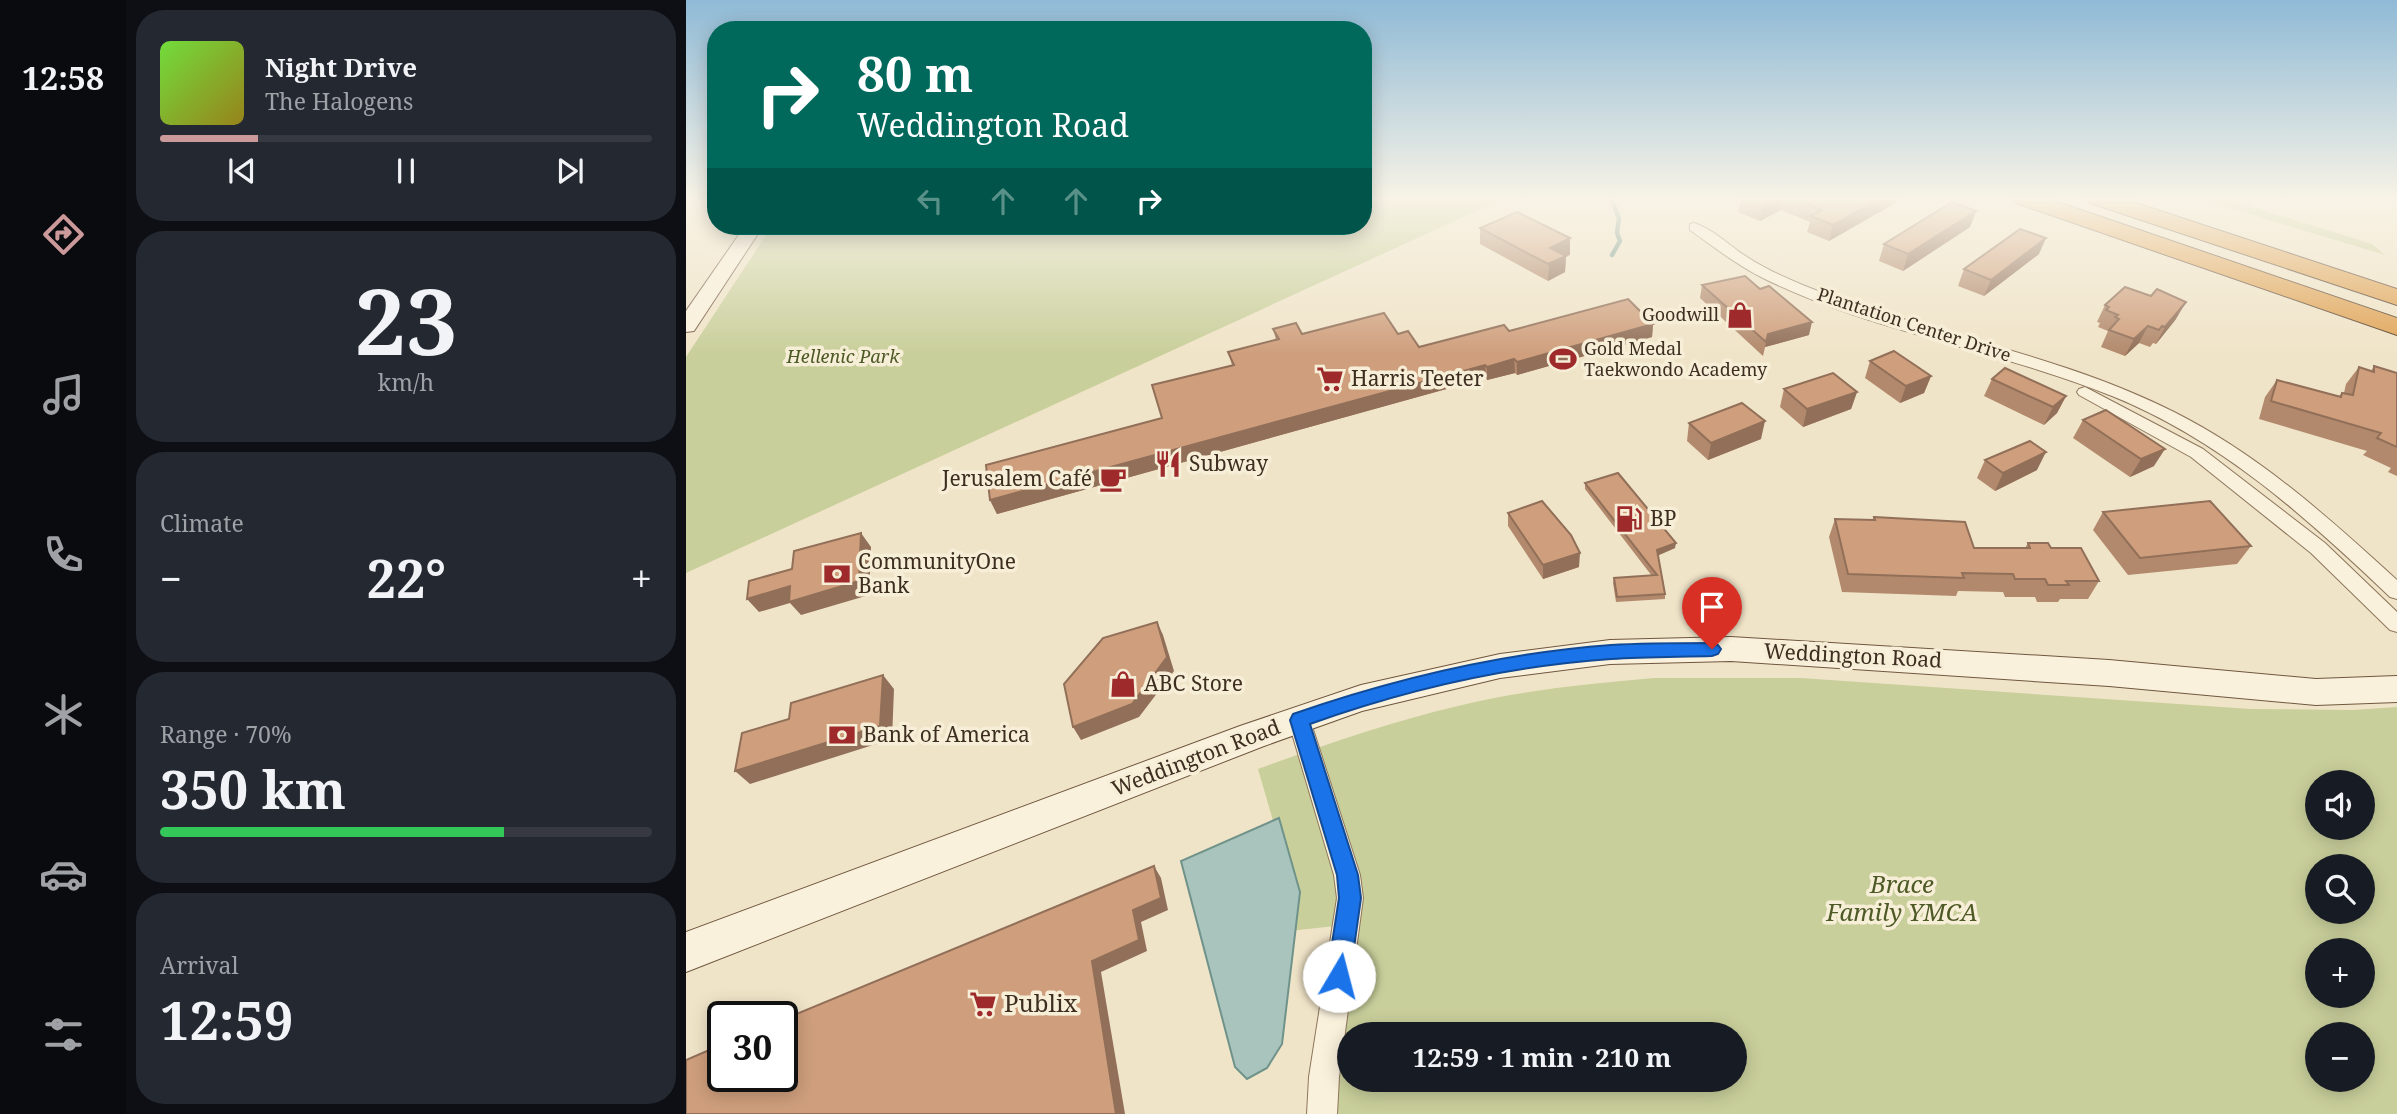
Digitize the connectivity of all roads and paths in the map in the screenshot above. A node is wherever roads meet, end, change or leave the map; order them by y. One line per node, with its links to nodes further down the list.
1 (738, 250): 10 (main road)
2 (1727, 250): 12 (street, Plantation Center Drive)
3 (2174, 250): 11 (highway)
4 (2200, 250): 9 (highway)
5 (2230, 250): 8 (highway)
6 (2255, 250): 7 (highway)
7 (2397, 297)
8 (2397, 306)
9 (2397, 317)
10 (686, 326)
11 (2397, 327)
12 (2025, 362): 13 (street, Plantation Center Drive); 14 (street, Plantation Center Drive)
13 (2397, 592)
14 (2397, 624)
15 (2397, 689): 16 (main road, Weddington Road)
16 (1299, 720): 17 (main road, Weddington Road); 18 (street)
17 (686, 952)
18 (1322, 1114)

